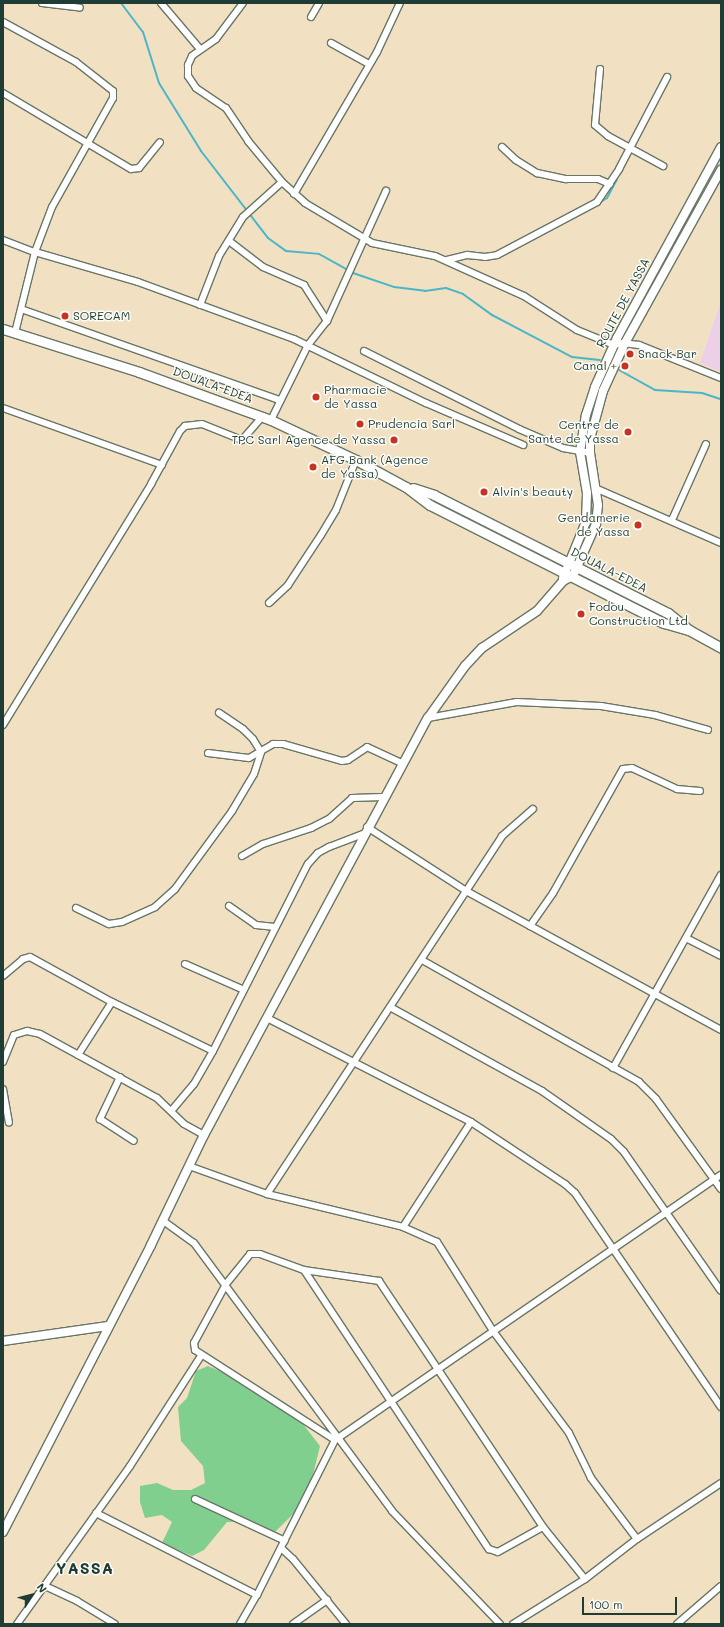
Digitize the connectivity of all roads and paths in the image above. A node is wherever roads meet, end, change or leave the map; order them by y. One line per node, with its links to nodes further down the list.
1 (42, 3): 6 (street)
2 (161, 3): 10 (street)
3 (243, 3): 10 (street)
4 (319, 3): 7 (street)
5 (400, 3): 11 (street)
6 (80, 8)
7 (311, 17)
8 (3, 22): 16 (street)
9 (331, 43): 11 (street)
10 (200, 49): 22 (street)
11 (369, 64): 27 (street)
12 (600, 69): 19 (street)
13 (667, 77): 19 (street)
14 (3, 93): 16 (street)
15 (160, 142): 16 (street)
16 (88, 143): 31 (street)
17 (502, 147): 23 (street)
18 (721, 147): 24 (main road, ROUTE DE YASSA)
19 (629, 148): 20 (street); 23 (street)
20 (663, 166)
21 (721, 170): 26 (main road, ROUTE DE YASSA)
22 (282, 182): 27 (street); 30 (street)
23 (610, 184): 32 (street)
24 (700, 186): 26 (main road); 40 (main road, ROUTE DE YASSA)
25 (386, 190): 28 (street)
26 (709, 193): 38 (main road, ROUTE DE YASSA)
27 (294, 194): 28 (street)
28 (364, 239): 32 (street); 35 (street)
29 (3, 240): 31 (street)
30 (229, 241): 33 (street); 35 (street)
31 (35, 252): 33 (street); 34 (street)
32 (447, 260): 40 (street)
33 (200, 305): 39 (street)
34 (21, 308): 37 (street); 43 (street)
35 (327, 321): 39 (street)
36 (3, 330): 37 (highway, DOUALA-EDEA)
37 (15, 333): 45 (highway, DOUALA-EDEA)
38 (625, 344): 40 (street); 42 (street); 49 (main road, ROUTE DE YASSA)
39 (308, 345): 43 (street); 47 (street)
40 (614, 345): 48 (main road, ROUTE DE YASSA)
41 (364, 351): 48 (street)
42 (721, 378)
43 (280, 400): 45 (street)
44 (3, 408): 51 (street)
45 (267, 418): 50 (highway, DOUALA-EDEA); 51 (street)
46 (706, 444): 53 (street)
47 (523, 445)
48 (580, 452): 49 (street); 55 (main road, ROUTE DE YASSA)
49 (590, 453): 52 (main road, ROUTE DE YASSA)
50 (356, 460): 55 (highway, DOUALA-EDEA); 58 (street)
51 (162, 465): 62 (street)
52 (595, 488): 53 (street); 56 (main road, ROUTE DE YASSA)
53 (672, 520): 54 (street)
54 (720, 542)
55 (566, 567): 56 (highway, DOUALA-EDEA); 57 (main road, ROUTE DE YASSA)
56 (575, 572): 57 (main road); 59 (highway, DOUALA-EDEA)
57 (563, 581): 61 (main road)
58 (269, 603)
59 (721, 648)
60 (218, 713): 64 (street)
61 (428, 718): 63 (street); 66 (main road)
62 (3, 725)
63 (708, 730)
64 (261, 752): 65 (street); 66 (street); 76 (street)
65 (208, 753)
66 (402, 763): 68 (main road)
67 (700, 791): 77 (street)
68 (383, 797): 70 (main road); 71 (street)
69 (533, 810): 74 (street)
70 (365, 831): 74 (street); 78 (street); 88 (main road)
71 (242, 856)
72 (721, 875): 73 (street)
73 (719, 883): 79 (street)
74 (468, 892): 77 (street); 81 (street)
75 (229, 906): 78 (street)
76 (76, 908)
77 (530, 926): 85 (street)
78 (275, 928): 84 (street)
79 (686, 938): 80 (street); 85 (street)
80 (721, 956)
81 (422, 960): 87 (street); 94 (street)
82 (185, 964): 84 (street)
83 (3, 976): 86 (street)
84 (244, 990): 90 (street)
85 (654, 994): 89 (street); 94 (street)
86 (112, 1002): 90 (street); 91 (street)
87 (390, 1007): 93 (street); 107 (street)
88 (267, 1018): 93 (street); 100 (main road)
89 (721, 1030)
90 (213, 1051): 97 (street)
91 (78, 1055): 92 (street); 95 (street)
92 (3, 1062)
93 (354, 1063): 99 (street); 106 (street)
94 (613, 1068): 104 (street)
95 (120, 1077): 97 (street); 101 (street)
96 (3, 1089): 98 (street)
97 (172, 1110): 100 (street)
98 (9, 1122)
99 (471, 1122): 109 (street); 110 (street)
100 (204, 1135): 102 (main road)
101 (134, 1141)
102 (189, 1166): 106 (street); 108 (main road)
103 (721, 1175): 104 (street)
104 (715, 1179): 105 (street); 107 (street)
105 (721, 1189)
106 (267, 1194): 109 (street)
107 (666, 1213): 110 (street); 113 (street)
108 (162, 1220): 112 (street); 114 (main road)
109 (403, 1227): 115 (street)
110 (613, 1248): 115 (street); 120 (street)
111 (304, 1270): 112 (street); 118 (street); 119 (street)
112 (226, 1284): 117 (street); 121 (street)
113 (721, 1291)
114 (108, 1326): 116 (main road); 126 (main road)
115 (493, 1331): 118 (street); 127 (street)
116 (3, 1341)
117 (201, 1356): 121 (street); 124 (street)
118 (439, 1367): 119 (street); 125 (street)
119 (390, 1400): 121 (street); 125 (street)
120 (721, 1407)
121 (337, 1439): 128 (street); 140 (street)
122 (721, 1483): 127 (street)
123 (195, 1499): 128 (street)
124 (96, 1513): 131 (street); 133 (street)
125 (543, 1527): 130 (street)
126 (3, 1532)
127 (637, 1539): 130 (street)
128 (285, 1541): 129 (street)
129 (281, 1548): 133 (street); 134 (street)
130 (586, 1580): 141 (street)
131 (45, 1586): 135 (street); 136 (street)
132 (721, 1586): 142 (street)
133 (257, 1595): 137 (street)
134 (327, 1600): 138 (street); 139 (street)
135 (17, 1624)
136 (115, 1624)
137 (240, 1624)
138 (293, 1624)
139 (346, 1624)
140 (500, 1624)
141 (513, 1624)
142 (677, 1624)

